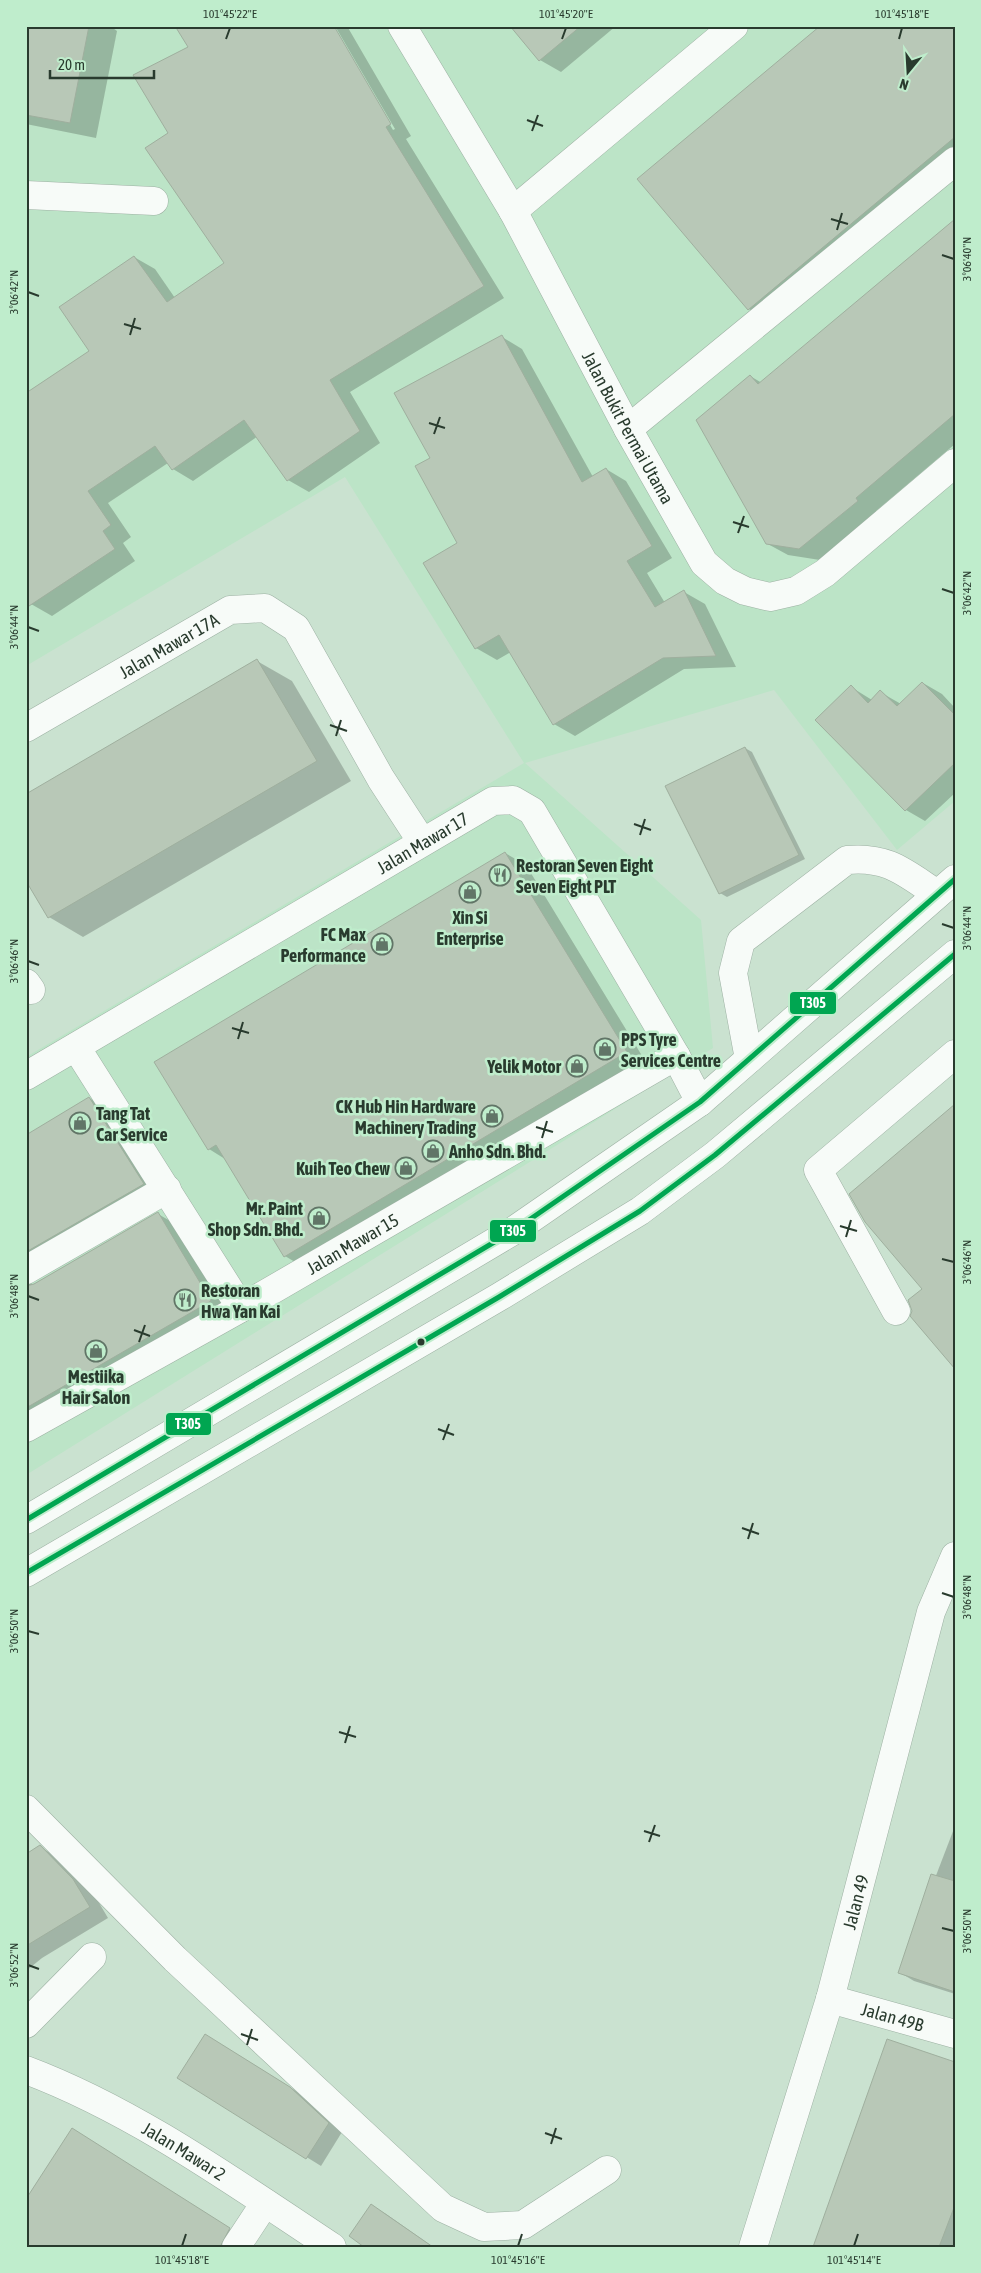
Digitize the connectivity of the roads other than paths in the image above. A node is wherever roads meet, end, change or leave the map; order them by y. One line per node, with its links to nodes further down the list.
1 (402, 26): 6 (street, Jalan Bukit Permai Utama)
2 (734, 26): 6 (street)
3 (955, 161): 7 (street)
4 (26, 195): 5 (street)
5 (154, 201)
6 (513, 212): 7 (street, Jalan Bukit Permai Utama)
7 (628, 430): 8 (street, Jalan Bukit Permai Utama)
8 (955, 463)
9 (26, 728): 10 (street, Jalan Mawar 17A)
10 (422, 842): 13 (street, Jalan Mawar 17); 15 (street, Jalan Mawar 17)
11 (946, 886): 16 (street); 16 (street)
12 (955, 954): 26 (street)
13 (76, 1047): 17 (street, Jalan Mawar 17); 19 (street)
14 (955, 1054): 22 (street)
15 (676, 1056): 18 (street, Jalan Mawar 17); 21 (street, Jalan Mawar 15)
16 (749, 1059): 18 (street)
17 (26, 1076)
18 (700, 1102): 24 (street)
19 (167, 1189): 20 (street); 21 (street)
20 (26, 1270)
21 (241, 1308): 23 (street, Jalan Mawar 15)
22 (896, 1311)
23 (26, 1428)
24 (26, 1520)
25 (955, 1556): 29 (street, Jalan 49)
26 (26, 1572)
27 (26, 1809): 33 (street)
28 (92, 1957): 30 (street)
29 (830, 1999): 31 (street, Jalan 49B); 37 (street, Jalan 49)
30 (26, 2024)
31 (955, 2034)
32 (26, 2070): 34 (street, Jalan Mawar 2)
33 (607, 2170)
34 (265, 2203): 35 (street); 36 (street, Jalan Mawar 2)
35 (236, 2247)
36 (332, 2247)
37 (753, 2247)

